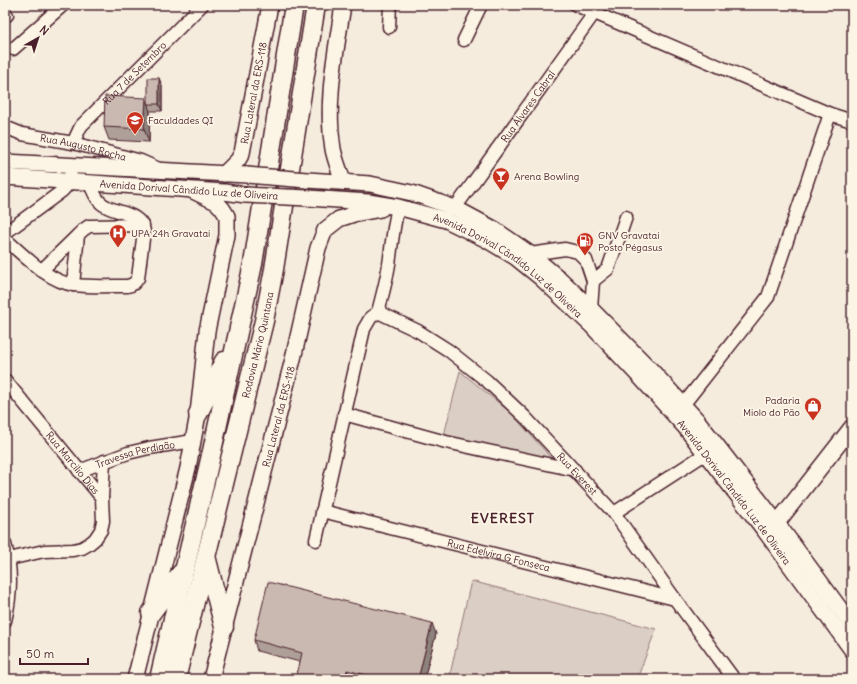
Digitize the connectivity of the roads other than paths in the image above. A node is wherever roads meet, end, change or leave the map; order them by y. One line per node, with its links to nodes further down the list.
1 (63, 5): 13 (street)
2 (202, 5): 17 (street, Rua 7 de Setembro)
3 (270, 5): 21 (main road, Rua Lateral da ERS-118)
4 (294, 5): 40 (highway, Rodovia Mário Quintana)
5 (316, 5): 58 (highway, Rodovia Mário Quintana)
6 (343, 5): 24 (main road)
7 (390, 5): 11 (street)
8 (481, 5): 12 (street)
9 (576, 5): 10 (street)
10 (597, 9): 14 (street); 28 (street, Rua Álvares Cabral)
11 (389, 27)
12 (464, 40)
13 (13, 49)
14 (830, 114): 15 (street); 42 (street)
15 (852, 121)
16 (5, 127): 17 (street, Rua Augusto Rocha)
17 (73, 143): 20 (street, Rua Augusto Rocha)
18 (5, 162): 19 (main road, Avenida Dorival Cândido Luz de Oliveira)
19 (71, 166): 20 (main road, Avenida Dorival Cândido Luz de Oliveira); 23 (street)
20 (162, 170): 21 (main road, Avenida Dorival Cândido Luz de Oliveira)
21 (224, 174): 24 (main road, Avenida Dorival Cândido Luz de Oliveira, bridge)
22 (5, 177): 23 (main road, Avenida Dorival Cândido Luz de Oliveira)
23 (70, 182): 25 (main road, Avenida Dorival Cândido Luz de Oliveira); 31 (street)
24 (343, 182): 28 (main road, Avenida Dorival Cândido Luz de Oliveira)
25 (90, 183): 26 (main road, Avenida Dorival Cândido Luz de Oliveira); 30 (street)
26 (193, 191): 27 (main road, Avenida Dorival Cândido Luz de Oliveira, bridge); 43 (main road)
27 (398, 207): 39 (street); 47 (main road, Avenida Dorival Cândido Luz de Oliveira); 65 (main road, Rua Lateral da ERS-118)
28 (455, 208): 34 (main road, Avenida Dorival Cândido Luz de Oliveira)
29 (626, 217): 36 (street)
30 (143, 225): 32 (street); 37 (street)
31 (5, 233)
32 (78, 235): 35 (street); 37 (street)
33 (5, 239): 35 (street)
34 (530, 254): 36 (street); 38 (main road, Avenida Dorival Cândido Luz de Oliveira)
35 (42, 270): 37 (street)
36 (593, 281): 38 (street)
37 (73, 285)
38 (591, 309): 42 (main road, Avenida Dorival Cândido Luz de Oliveira)
39 (378, 312): 44 (street); 49 (street, Rua Everest)
40 (236, 337): 43 (highway); 59 (highway, Rodovia Mário Quintana)
41 (5, 380): 50 (street, Rua Marcilio Dias)
42 (683, 405): 54 (main road, Avenida Dorival Cândido Luz de Oliveira)
43 (198, 414): 46 (main road)
44 (344, 414): 49 (street); 52 (street)
45 (852, 427): 54 (main road)
46 (193, 441): 48 (street, Travessa Perdigão); 62 (main road)
47 (705, 454): 53 (street); 54 (main road, Avenida Dorival Cândido Luz de Oliveira)
48 (104, 461): 50 (street, Travessa Perdigão); 51 (street)
49 (575, 470): 53 (street, Rua Everest)
50 (79, 471): 51 (street, Rua Marcilio Dias)
51 (102, 498): 57 (street, Rua Marcilio Dias)
52 (322, 510): 55 (street); 61 (street, Rua Edelvira G Fonseca)
53 (614, 513): 61 (street, Rua Everest)
54 (771, 527): 64 (main road, Avenida Dorival Cândido Luz de Oliveira); 66 (main road, Avenida Dorival Cândido Luz de Oliveira)
55 (316, 540)
56 (5, 544): 57 (street)
57 (9, 559): 60 (street)
58 (206, 559): 65 (highway); 69 (highway, Rodovia Mário Quintana)
59 (186, 565): 62 (highway); 68 (highway, Rodovia Mário Quintana)
60 (7, 598): 63 (street)
61 (675, 599): 71 (street, Rua Everest)
62 (151, 613): 67 (main road)
63 (5, 621)
64 (852, 625)
65 (224, 627): 70 (main road, Rua Lateral da ERS-118)
66 (852, 650)
67 (135, 679)
68 (159, 679)
69 (176, 679)
70 (211, 679)
71 (734, 679)

